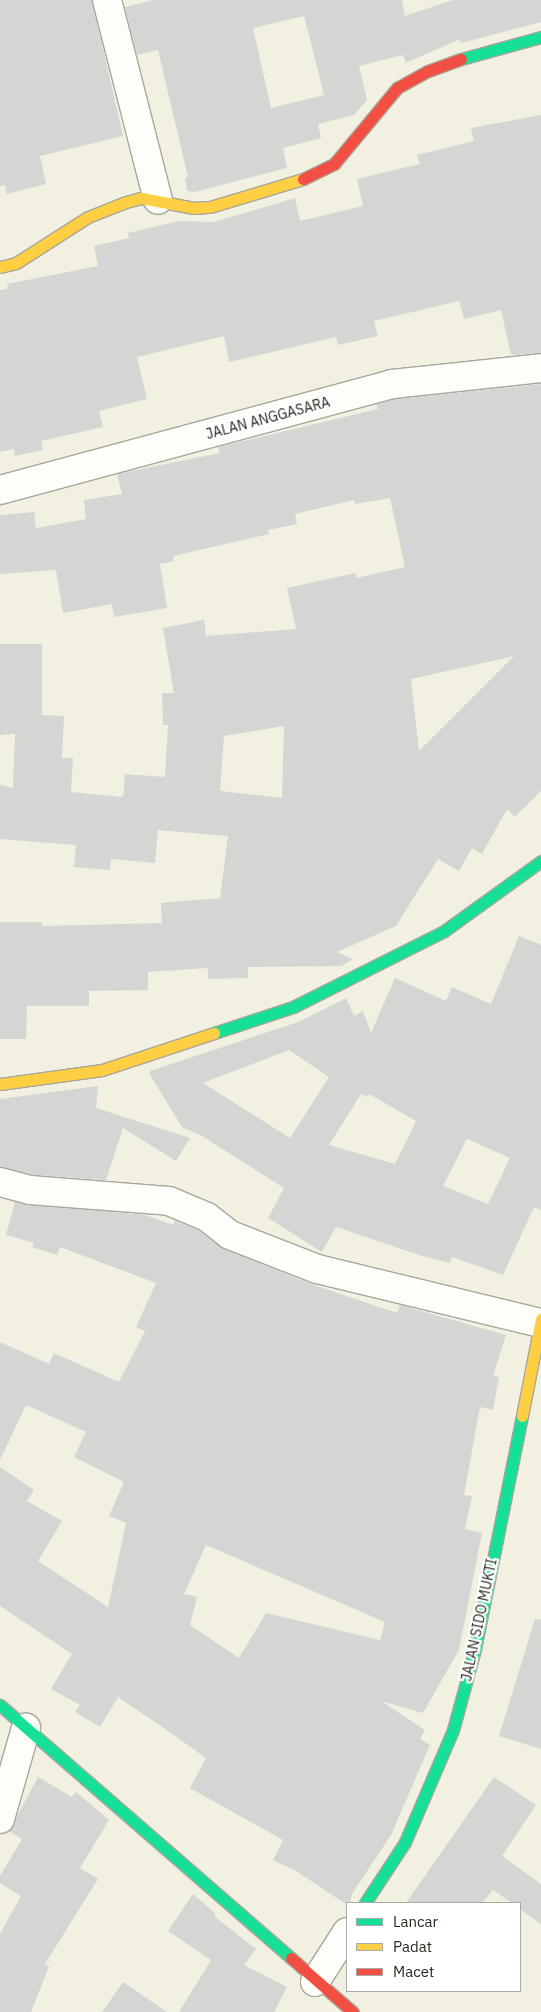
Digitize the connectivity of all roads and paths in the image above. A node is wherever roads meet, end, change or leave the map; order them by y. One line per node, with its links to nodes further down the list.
1 (107, 0): 3 (street)
2 (541, 37): 3 (street)
3 (158, 200): 4 (street)
4 (0, 267)
5 (541, 368): 6 (street, JALAN ANGGASARA)
6 (0, 490)
7 (541, 861): 8 (street)
8 (0, 1084)
9 (0, 1182): 10 (street)
10 (540, 1321): 14 (street, JALAN SIDO MUKTI)
11 (0, 1705): 12 (street)
12 (26, 1728): 13 (street); 16 (street)
13 (0, 1819)
14 (367, 1902)
15 (346, 1934): 16 (street)
16 (315, 1982): 17 (street)
17 (349, 2010)

